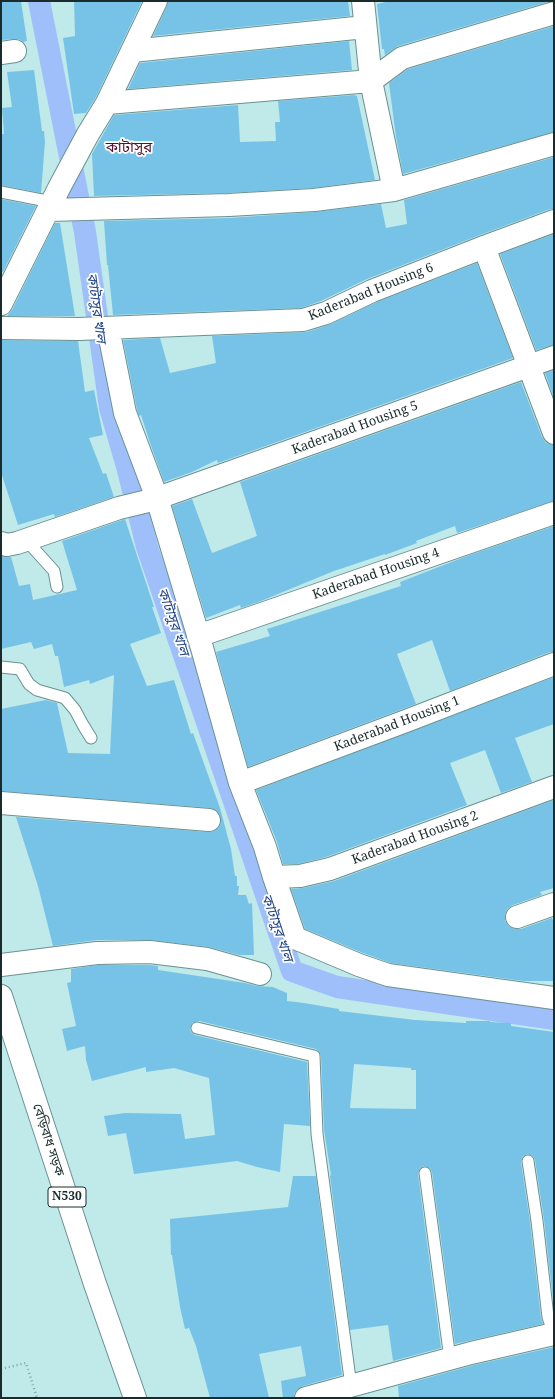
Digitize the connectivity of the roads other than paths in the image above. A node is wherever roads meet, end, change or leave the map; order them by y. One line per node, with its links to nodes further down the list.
1 (156, 1): 5 (main road)
2 (363, 1): 4 (main road)
3 (554, 13): 6 (main road)
4 (365, 27): 5 (main road); 6 (main road)
5 (132, 51): 7 (main road)
6 (371, 81): 7 (main road); 9 (main road)
7 (107, 103): 11 (main road)
8 (554, 144): 9 (main road)
9 (394, 190): 11 (main road)
10 (1, 192): 11 (lane)
11 (56, 202): 14 (main road)
12 (554, 221): 13 (main road, Kaderabad Housing 6)
13 (484, 247): 16 (main road, Kaderabad Housing 6); 18 (main road)
14 (1, 304)
15 (1, 328): 16 (main road, Kaderabad Housing 6)
16 (108, 328): 20 (main road)
17 (554, 356): 18 (main road, Kaderabad Housing 5)
18 (529, 366): 19 (main road); 20 (main road, Kaderabad Housing 5)
19 (554, 433)
20 (154, 499): 22 (main road, Kaderabad Housing 5); 25 (main road)
21 (554, 513): 25 (main road, Kaderabad Housing 4)
22 (26, 540): 23 (main road, Kaderabad Housing 5); 24 (lane)
23 (1, 543)
24 (57, 588)
25 (198, 636): 29 (main road)
26 (554, 664): 29 (main road, Kaderabad Housing 1)
27 (1, 667): 28 (lane)
28 (91, 738)
29 (240, 783): 33 (main road)
30 (554, 787): 33 (main road, Kaderabad Housing 2)
31 (1, 803): 32 (main road)
32 (209, 820)
33 (274, 877): 39 (main road)
34 (554, 904): 35 (main road)
35 (517, 917)
36 (1, 965): 37 (main road)
37 (260, 974)
38 (1, 996): 47 (main road, বেড়িবাধ সড়ক / N530)
39 (554, 998)
40 (197, 1028): 46 (lane)
41 (528, 1161): 43 (lane)
42 (425, 1172): 45 (lane)
43 (554, 1330)
44 (554, 1334): 45 (main road)
45 (450, 1359): 46 (main road)
46 (351, 1386): 48 (main road)
47 (135, 1398)
48 (306, 1398)

